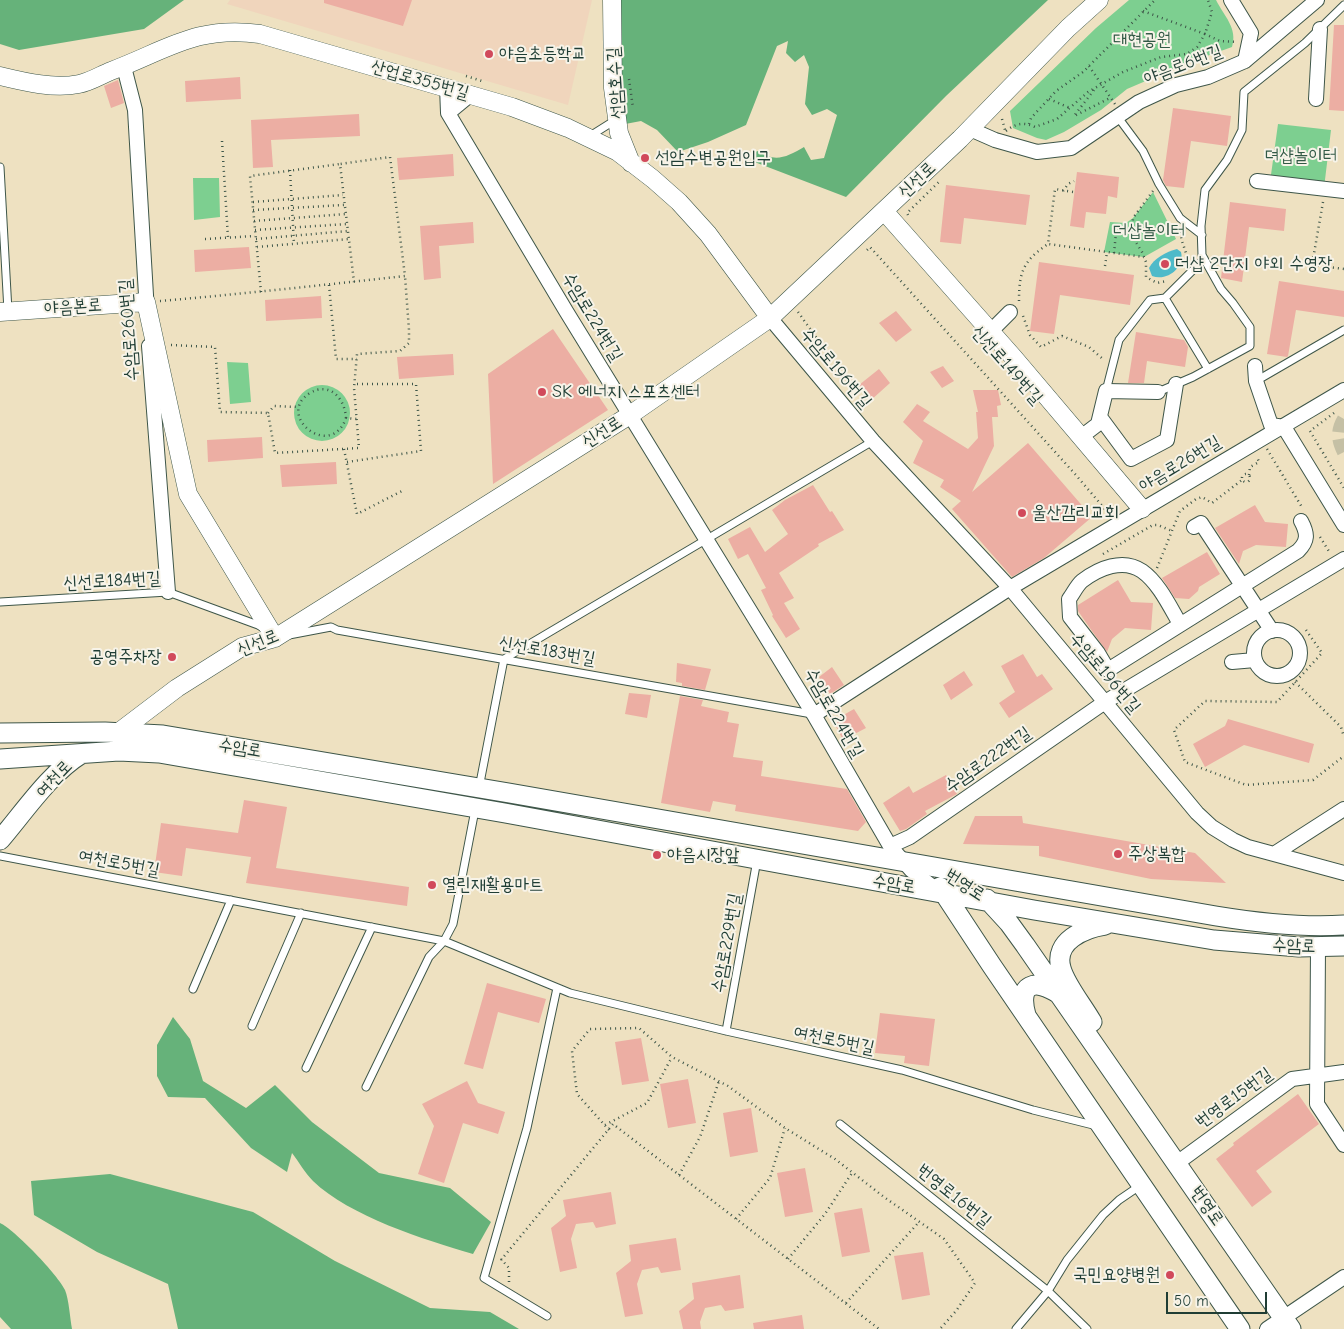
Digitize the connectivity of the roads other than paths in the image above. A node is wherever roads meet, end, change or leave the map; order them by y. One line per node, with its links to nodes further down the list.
1 (612, 0): 15 (street, 선암호수길)
2 (1099, 0): 16 (street, 신선로)
3 (1230, 0): 7 (street)
4 (1317, 0): 7 (street, 야음로6번길)
5 (1344, 5): 6 (lane)
6 (1320, 28): 12 (street); 23 (lane)
7 (1245, 61): 14 (street, 야음로6번길)
8 (124, 67): 9 (street, 산업로355번길); 10 (street, 산업로355번길); 26 (street, 수암로260번길)
9 (0, 76)
10 (453, 81): 11 (street, 산업로355번길); 13 (street)
11 (471, 94): 13 (street); 17 (street, 산업로355번길)
12 (1316, 99)
13 (448, 113): 39 (street, 수암로224번길)
14 (1117, 116): 16 (street, 야음로6번길); 23 (lane)
15 (617, 118): 17 (lane); 18 (street, 선암호수길)
16 (970, 129): 22 (street, 신선로)
17 (588, 138): 18 (street, 산업로355번길)
18 (631, 163): 29 (street, 산업로355번길)
19 (0, 167): 28 (lane)
20 (1256, 181): 21 (street)
21 (1344, 191)
22 (881, 214): 29 (street, 신선로); 31 (street, 신선로149번길)
23 (1202, 235): 24 (lane)
24 (1204, 259): 25 (lane); 33 (lane)
25 (1165, 298): 33 (lane); 37 (lane)
26 (146, 302): 28 (street, 야음본로); 52 (street, 수암로260번길); 57 (street)
27 (1017, 311): 31 (street)
28 (4, 312)
29 (770, 318): 39 (street, 신선로); 43 (street, 수암로196번길)
30 (1344, 330): 34 (lane)
31 (986, 334): 42 (street); 44 (street, 신선로149번길)
32 (1255, 366): 34 (street)
33 (1208, 369): 35 (lane)
34 (1256, 381): 41 (street)
35 (1176, 384): 38 (lane); 40 (street)
36 (1344, 390): 41 (street, 야음로26번길)
37 (1106, 391): 38 (street); 40 (street)
38 (1158, 392)
39 (630, 415): 48 (street, 수암로224번길); 57 (street, 신선로)
40 (1100, 417): 42 (street)
41 (1284, 427): 44 (street, 야음로26번길); 46 (street)
42 (1082, 437): 44 (street)
43 (873, 441): 48 (lane); 51 (street, 수암로196번길)
44 (1138, 512): 51 (street, 야음로26번길)
45 (1303, 517): 50 (street)
46 (1344, 525)
47 (1194, 527): 50 (street)
48 (706, 540): 58 (lane); 62 (street, 수암로224번길)
49 (1340, 561): 54 (street, 수암로222번길)
50 (1241, 586): 54 (street); 55 (street)
51 (1010, 588): 61 (street, 수암로196번길); 62 (street, 야음로26번길)
52 (168, 592): 53 (lane, 신선로184번길); 57 (lane, 신선로184번길)
53 (0, 602)
54 (1257, 611): 56 (street); 61 (street, 수암로222번길)
55 (1180, 624): 55 (street)
56 (1272, 631): 59 (street); 59 (street)
57 (275, 638): 58 (lane, 신선로183번길); 63 (street, 신선로)
58 (504, 659): 62 (lane, 신선로183번길); 67 (lane)
59 (1255, 660): 60 (street)
60 (1232, 662)
61 (1105, 702): 71 (street, 수암로222번길); 72 (street, 수암로196번길)
62 (814, 715): 71 (street, 수암로224번길)
63 (119, 732): 64 (main road, 수암로); 65 (main road, 여천로); 67 (main road, 수암로)
64 (0, 733)
65 (82, 753): 66 (main road, 수암로); 68 (main road, 수암로); 70 (main road, 여천로)
66 (0, 759)
67 (478, 788): 75 (main road, 수암로)
68 (476, 808): 74 (main road, 수암로); 85 (lane)
69 (1344, 809): 72 (street)
70 (0, 840)
71 (890, 846): 75 (street, 수암로224번길)
72 (1274, 854): 77 (street, 수암로196번길)
73 (0, 856): 79 (lane, 여천로5번길)
74 (757, 860): 78 (main road, 수암로); 93 (lane, 수암로229번길)
75 (902, 861): 76 (main road, 수암로); 78 (street, 수암로224번길)
76 (940, 868): 78 (main road, 번영로); 80 (main road, 번영로); 83 (main road, 수암로)
77 (1344, 873)
78 (943, 893): 80 (main road, 수암로); 91 (main road, 번영로)
79 (231, 900): 81 (lane, 여천로5번길); 89 (lane)
80 (991, 902): 82 (main road, 수암로); 90 (main road, 번영로)
81 (301, 913): 84 (lane, 여천로5번길); 92 (lane)
82 (1118, 924): 87 (main road, 수암로); 97 (main road)
83 (1344, 925)
84 (372, 927): 85 (lane, 여천로5번길); 94 (lane)
85 (444, 941): 88 (lane, 여천로5번길); 98 (lane)
86 (1344, 946): 87 (main road, 수암로)
87 (1318, 947): 96 (street)
88 (558, 988): 93 (lane, 여천로5번길); 106 (lane)
89 (193, 989)
90 (1060, 994): 91 (main road); 97 (main road, 번영로)
91 (1027, 1016): 100 (main road, 번영로)
92 (252, 1026)
93 (726, 1031): 100 (lane, 여천로5번길)
94 (306, 1068)
95 (1344, 1072): 96 (street, 번영로15번길)
96 (1318, 1076): 101 (street); 102 (street, 번영로15번길)
97 (1122, 1084): 102 (main road, 번영로)
98 (366, 1087)
99 (840, 1124): 105 (lane, 번영로16번길)
100 (1102, 1127): 103 (main road, 번영로)
101 (1344, 1144)
102 (1176, 1163): 107 (main road, 번영로)
103 (1141, 1184): 105 (lane); 110 (main road, 번영로)
104 (1344, 1278): 107 (street)
105 (1048, 1291): 108 (lane); 109 (lane, 번영로16번길)
106 (547, 1316)
107 (1287, 1323): 111 (street)
108 (1016, 1329)
109 (1087, 1329)
110 (1240, 1329)
111 (1267, 1329)

